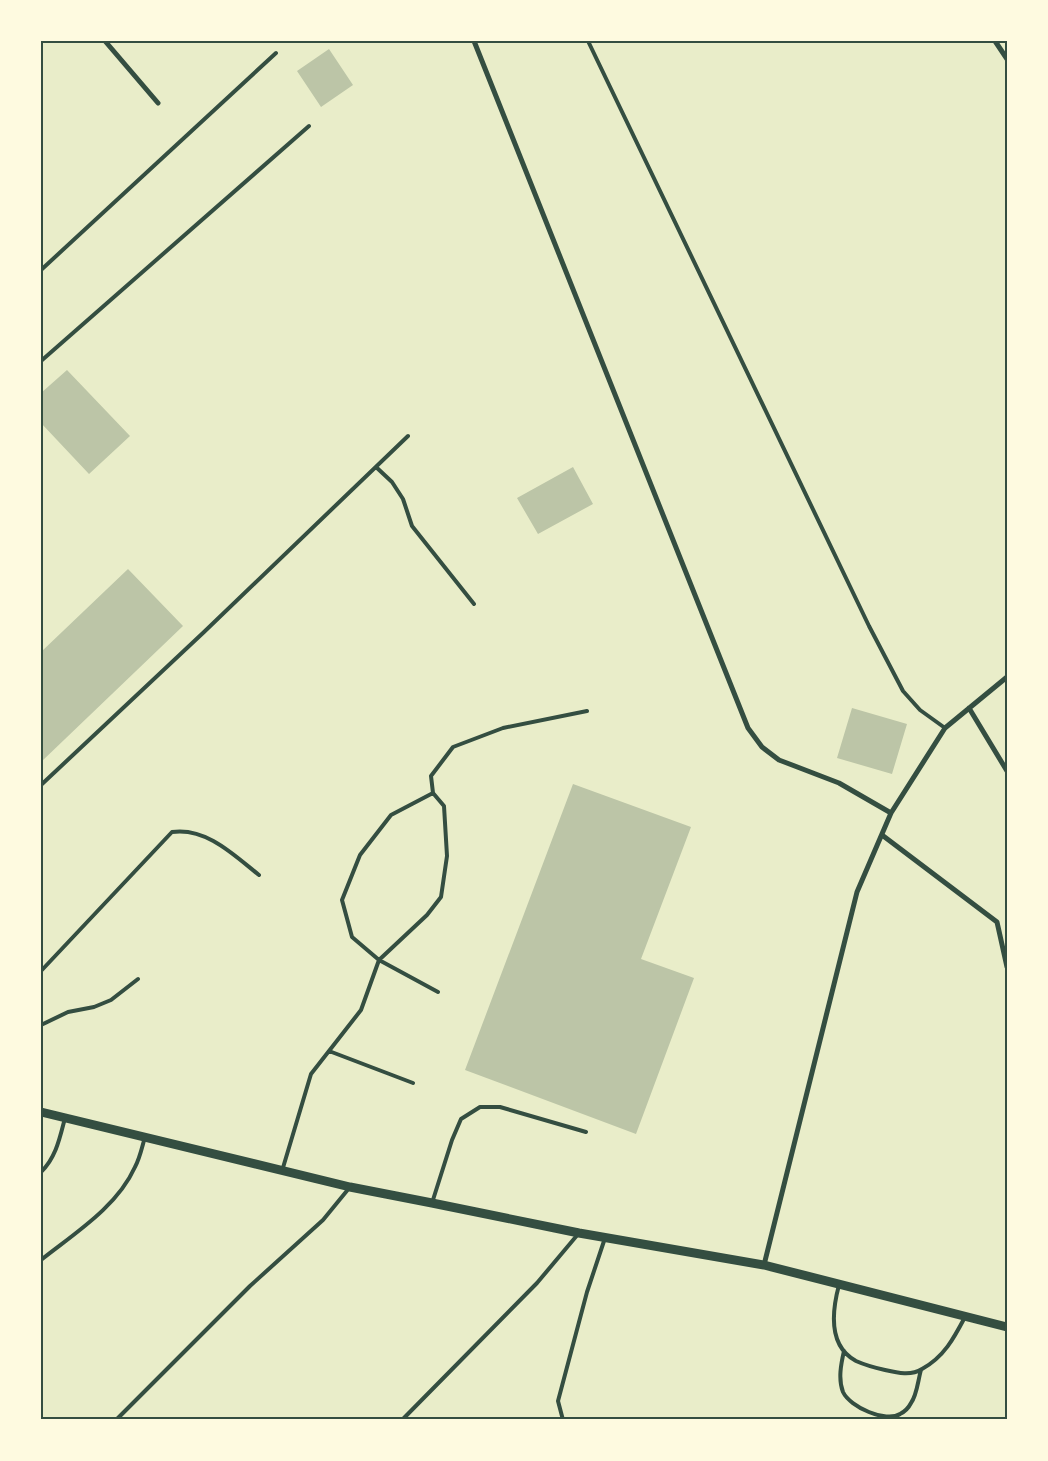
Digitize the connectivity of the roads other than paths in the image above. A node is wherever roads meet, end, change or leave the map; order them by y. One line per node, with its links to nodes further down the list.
1 (104, 41): 7 (street)
2 (474, 41): 21 (street)
3 (588, 41): 17 (lane)
4 (995, 41): 6 (street)
5 (276, 53): 9 (lane)
6 (1007, 59)
7 (158, 103)
8 (309, 126): 10 (lane)
9 (41, 270)
10 (41, 361)
11 (408, 436): 12 (lane)
12 (376, 467): 13 (lane); 19 (lane)
13 (474, 604)
14 (1007, 677): 15 (street)
15 (969, 708): 17 (street); 18 (street)
16 (587, 711): 20 (lane)
17 (945, 728): 21 (street)
18 (1007, 771)
19 (41, 785)
20 (433, 793): 24 (lane); 24 (lane)
21 (891, 813): 22 (street)
22 (882, 835): 25 (street); 43 (street)
23 (259, 875): 26 (lane)
24 (379, 960): 28 (lane); 30 (lane)
25 (1007, 967)
26 (41, 971)
27 (138, 979): 29 (lane)
28 (438, 992)
29 (41, 1025)
30 (329, 1051): 31 (lane); 36 (lane)
31 (413, 1083)
32 (41, 1112): 33 (street)
33 (65, 1118): 35 (street); 37 (lane)
34 (586, 1132): 39 (lane)
35 (145, 1137): 36 (street); 42 (lane)
36 (282, 1170): 38 (street)
37 (41, 1172)
38 (350, 1187): 39 (street); 49 (lane)
39 (432, 1202): 40 (street)
40 (579, 1234): 41 (street); 50 (lane)
41 (606, 1238): 43 (street); 51 (lane)
42 (41, 1260)
43 (764, 1265): 44 (street)
44 (840, 1285): 45 (street); 47 (lane)
45 (965, 1317): 46 (street); 48 (lane)
46 (1007, 1327)
47 (844, 1351): 48 (lane); 48 (lane)
48 (921, 1370)
49 (116, 1420)
50 (402, 1420)
51 (563, 1420)

